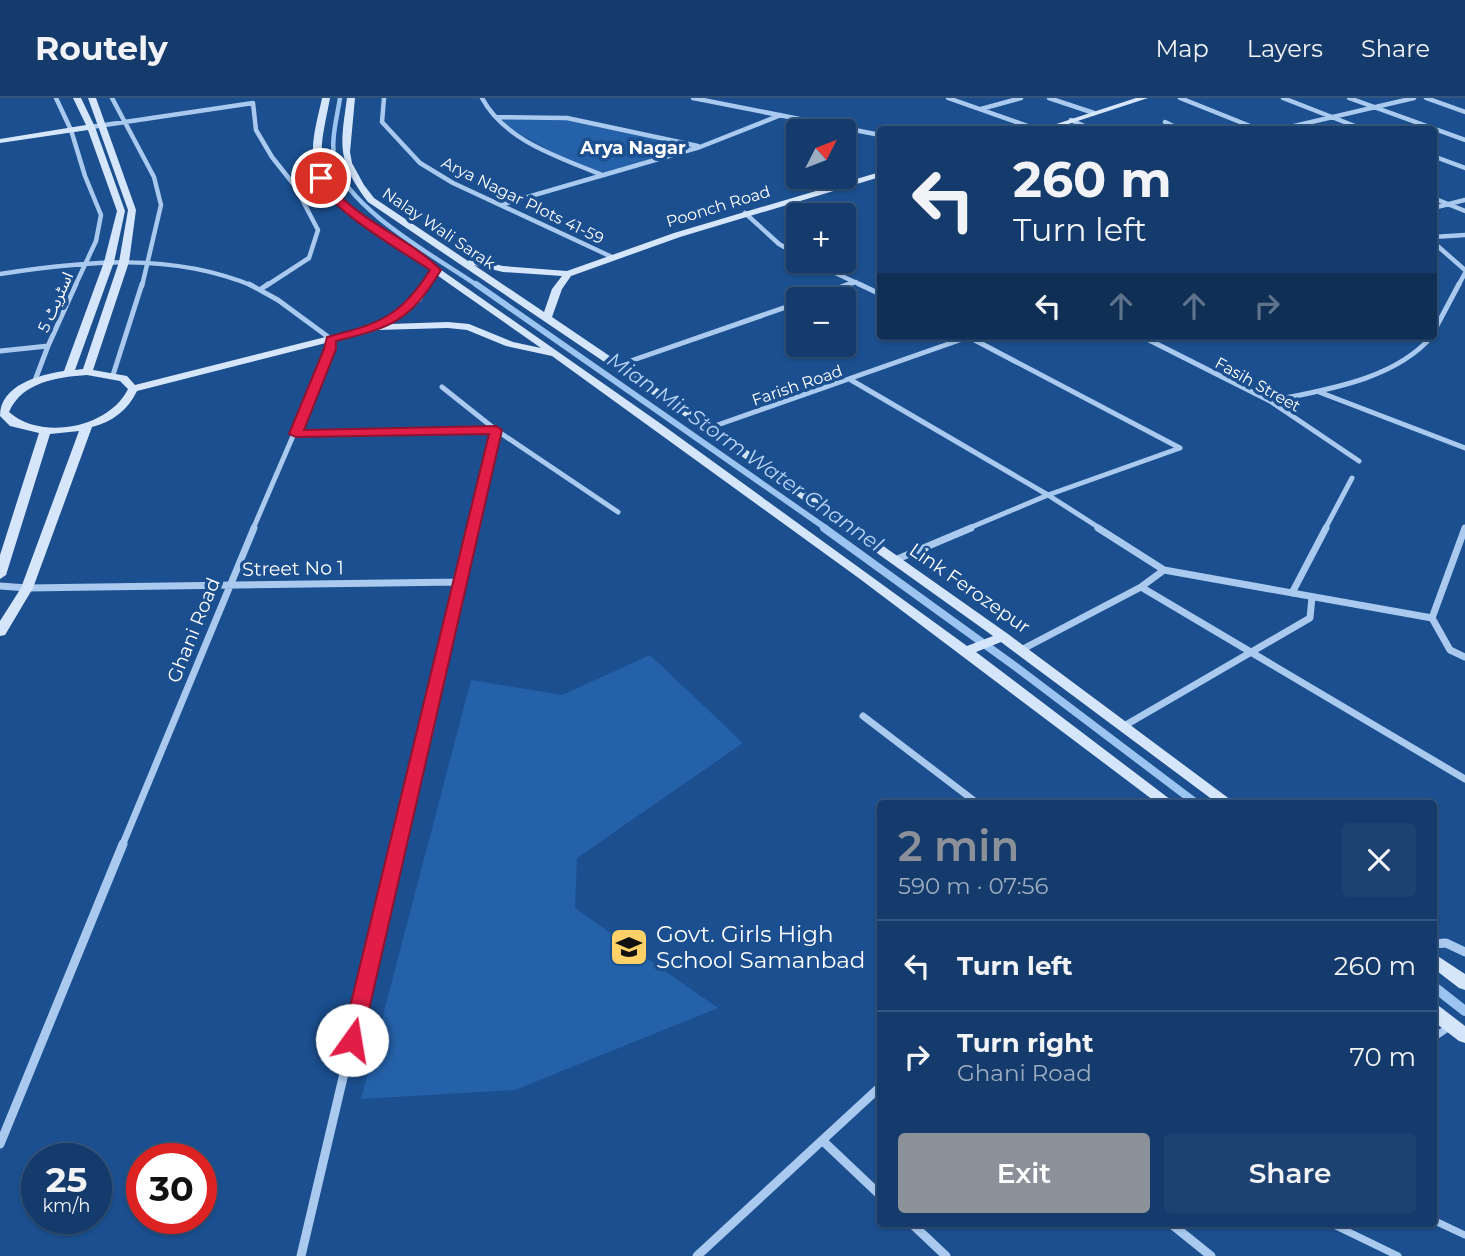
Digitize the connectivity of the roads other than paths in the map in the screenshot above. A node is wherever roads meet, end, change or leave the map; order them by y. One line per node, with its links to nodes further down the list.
1 (56, 98): 42 (street, اسٹریٹ 5)
2 (77, 98): 41 (main road)
3 (92, 98): 32 (main road)
4 (112, 98): 30 (street)
5 (227, 98): 21 (street)
6 (326, 98): 69 (main road, Nalay Wali Sarak)
7 (351, 98): 63 (main road, Nalay Wali Sarak)
8 (384, 98): 55 (street, Arya Nagar Plots 41-59)
9 (482, 98): 27 (street)
10 (693, 98): 26 (street)
11 (948, 98): 23 (street)
12 (1021, 98): 23 (street)
13 (1049, 98): 25 (street)
14 (1144, 98): 25 (main road)
15 (1180, 98): 37 (street)
16 (1283, 98): 28 (street)
17 (1349, 98): 22 (street)
18 (1414, 98): 22 (street)
19 (1426, 98): 24 (street)
20 (255, 101): 21 (street); 76 (street)
21 (233, 106): 30 (street)
22 (1374, 107): 28 (street); 40 (street)
23 (981, 110): 33 (street)
24 (1465, 111)
25 (1094, 113): 29 (main road)
26 (781, 115): 44 (street); 47 (street)
27 (496, 117): 47 (street); 50 (street)
28 (1332, 117): 38 (street); 39 (street)
29 (1071, 120): 34 (main road); 35 (street)
30 (124, 122): 32 (street); 68 (street)
31 (1165, 122): 36 (street)
32 (103, 125): 41 (street); 66 (main road)
33 (1028, 126)
34 (1052, 126)
35 (1084, 126)
36 (1173, 126)
37 (1250, 126)
38 (1294, 126)
39 (1355, 126)
40 (1426, 126)
41 (91, 127): 42 (main road); 65 (main road)
42 (71, 130): 46 (main road); 67 (street, اسٹریٹ 5)
43 (1437, 130): 45 (street)
44 (877, 134)
45 (1465, 140)
46 (0, 141)
47 (700, 147): 50 (street)
48 (1437, 158): 49 (street)
49 (1465, 168)
50 (603, 175): 55 (street)
51 (877, 175): 58 (main road, Poonch Road)
52 (1437, 200): 54 (street)
53 (1465, 200): 54 (street)
54 (1449, 204): 56 (street); 57 (street)
55 (500, 205): 64 (street, Arya Nagar Plots 41-59)
56 (1437, 207)
57 (1465, 211)
58 (745, 213): 62 (street); 64 (main road, Poonch Road)
59 (1465, 235): 60 (street)
60 (1437, 237)
61 (1437, 246): 70 (street)
62 (786, 248)
63 (454, 255): 73 (main road, Poonch Road); 79 (main road, Nalay Wali Sarak)
64 (612, 257): 73 (main road, Poonch Road)
65 (109, 262): 66 (street); 67 (street); 92 (main road)
66 (124, 262): 68 (street); 91 (main road)
67 (86, 263): 72 (street); 87 (street, اسٹریٹ 5)
68 (149, 263): 76 (street); 93 (street)
69 (436, 270): 81 (main road); 89 (main road, Nalay Wali Sarak)
70 (1465, 271): 80 (street)
71 (836, 273): 74 (street)
72 (0, 274)
73 (568, 274): 79 (main road)
74 (856, 282): 75 (street); 77 (street)
75 (842, 287)
76 (261, 289): 82 (street)
77 (877, 292)
78 (786, 307): 90 (street)
79 (546, 319): 90 (main road, Link Ferozepur)
80 (1437, 325)
81 (377, 327): 82 (main road); 89 (main road)
82 (331, 339): 97 (main road); 105 (street, Ghani Road)
83 (958, 340): 94 (street, Farish Road)
84 (977, 340): 109 (street)
85 (1149, 340): 99 (street, Fasih Street)
86 (1430, 340): 98 (street)
87 (48, 345): 88 (street, اسٹریٹ 5); 95 (street)
88 (0, 351)
89 (558, 355): 125 (main road)
90 (616, 366): 102 (main road, Link Ferozepur)
91 (87, 372): 92 (main road); 93 (main road)
92 (68, 374): 95 (main road)
93 (113, 375): 97 (main road)
94 (851, 380): 102 (street, Farish Road); 109 (street)
95 (33, 383): 100 (main road)
96 (442, 387): 104 (street)
97 (133, 389): 101 (main road)
98 (1317, 391): 99 (street); 106 (street)
99 (1270, 401): 107 (street, Fasih Street)
100 (2, 413): 103 (main road)
101 (87, 425): 103 (main road); 119 (main road)
102 (709, 428): 112 (main road, Link Ferozepur)
103 (46, 430): 114 (main road)
104 (496, 430): 105 (street); 110 (street); 115 (street)
105 (296, 434): 116 (street, Ghani Road)
106 (1465, 448)
107 (1359, 461)
108 (1352, 478): 120 (street)
109 (1048, 495): 112 (street); 113 (street)
110 (618, 512)
111 (1465, 527): 122 (street)
112 (895, 560): 124 (main road, Link Ferozepur)
113 (1164, 570): 118 (street); 120 (street)
114 (0, 575)
115 (460, 582): 116 (street, Street No 1); 151 (street)
116 (229, 585): 119 (street, Street No 1); 144 (street, Ghani Road)
117 (0, 586): 119 (street, Street No 1)
118 (1141, 586): 126 (street); 127 (street)
119 (27, 588): 123 (main road)
120 (1293, 593): 121 (street)
121 (1312, 597): 122 (street); 127 (street)
122 (1432, 618): 128 (street)
123 (0, 632)
124 (1003, 637): 125 (main road); 126 (main road, Link Ferozepur)
125 (968, 650): 133 (main road)
126 (1021, 650): 130 (main road, Link Ferozepur)
127 (1250, 651): 130 (street); 131 (street)
128 (1465, 657)
129 (863, 716): 132 (street)
130 (1124, 726): 134 (main road, Link Ferozepur)
131 (1465, 779)
132 (973, 800)
133 (1163, 800)
134 (1223, 800)
135 (1437, 944): 136 (street)
136 (1465, 952)
137 (1437, 962): 138 (main road)
138 (1465, 983)
139 (1437, 1014): 140 (main road)
140 (1458, 1031): 141 (lane)
141 (1437, 1037)
142 (877, 1090): 143 (street)
143 (823, 1141): 145 (street); 152 (street)
144 (0, 1144)
145 (877, 1192)
146 (1437, 1222): 150 (lane)
147 (915, 1227): 153 (street)
148 (1175, 1227): 154 (street)
149 (1338, 1227): 155 (lane)
150 (1465, 1235)
151 (301, 1256)
152 (697, 1256)
153 (946, 1256)
154 (1211, 1256)
155 (1398, 1256)

